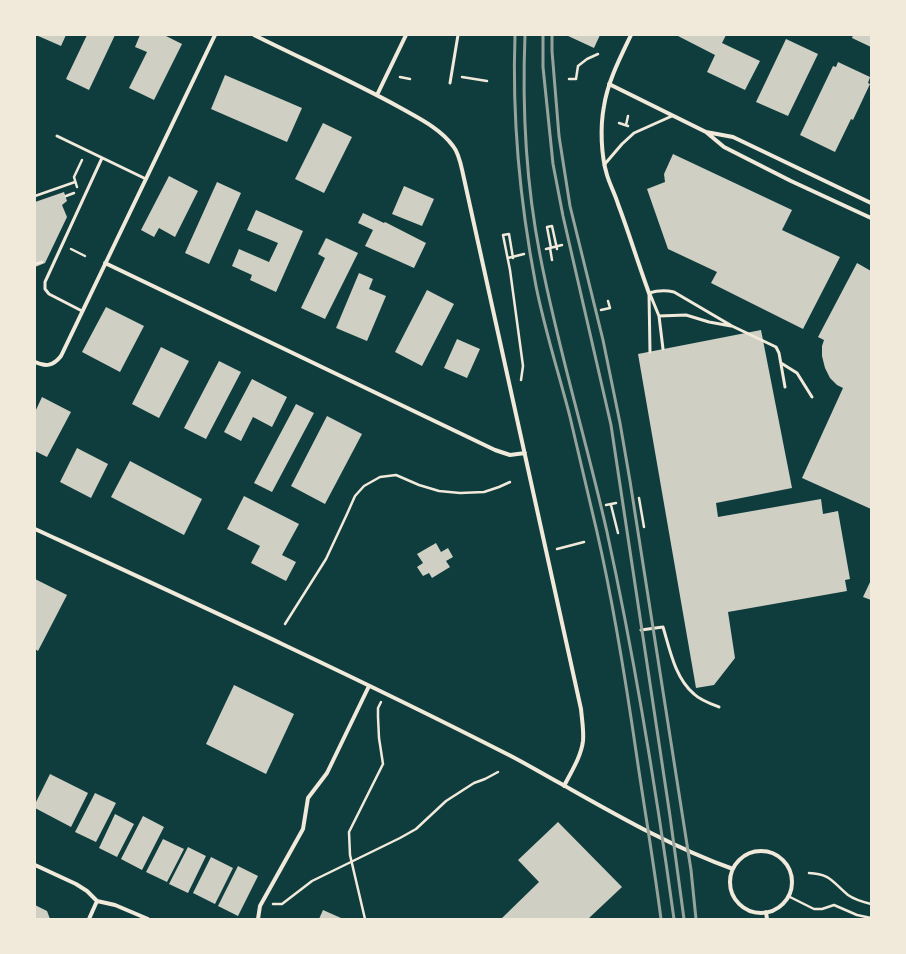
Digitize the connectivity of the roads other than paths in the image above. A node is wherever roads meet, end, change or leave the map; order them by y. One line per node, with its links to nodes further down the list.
1 (215, 35): 14 (street)
2 (254, 35): 8 (street)
3 (406, 35): 8 (street)
4 (458, 35): 6 (lane)
5 (631, 35): 7 (street)
6 (450, 82)
7 (609, 84): 9 (street); 13 (street)
8 (377, 95): 28 (street)
9 (672, 116): 10 (street); 13 (lane)
10 (706, 132): 15 (street); 16 (street)
11 (57, 136): 12 (lane)
12 (102, 158): 14 (lane); 19 (lane)
13 (604, 165): 18 (street)
14 (146, 179): 17 (street)
15 (871, 203)
16 (871, 218)
17 (105, 263): 19 (street); 28 (street)
18 (649, 293): 20 (lane); 21 (lane); 23 (lane)
19 (82, 311): 24 (street)
20 (659, 316): 21 (lane); 22 (lane)
21 (732, 326): 25 (lane)
22 (663, 349)
23 (650, 352)
24 (35, 362)
25 (780, 363): 26 (lane); 27 (lane)
26 (785, 387)
27 (812, 396)
28 (525, 453): 33 (street)
29 (35, 529): 31 (street)
30 (641, 630): 32 (lane)
31 (369, 686): 33 (street); 40 (street)
32 (719, 707)
33 (564, 786): 35 (street)
34 (35, 865): 36 (street)
35 (733, 869): 37 (street); 37 (street)
36 (97, 901): 38 (street); 39 (street)
37 (766, 912): 41 (street)
38 (89, 919)
39 (148, 919)
40 (258, 919)
41 (767, 919)

